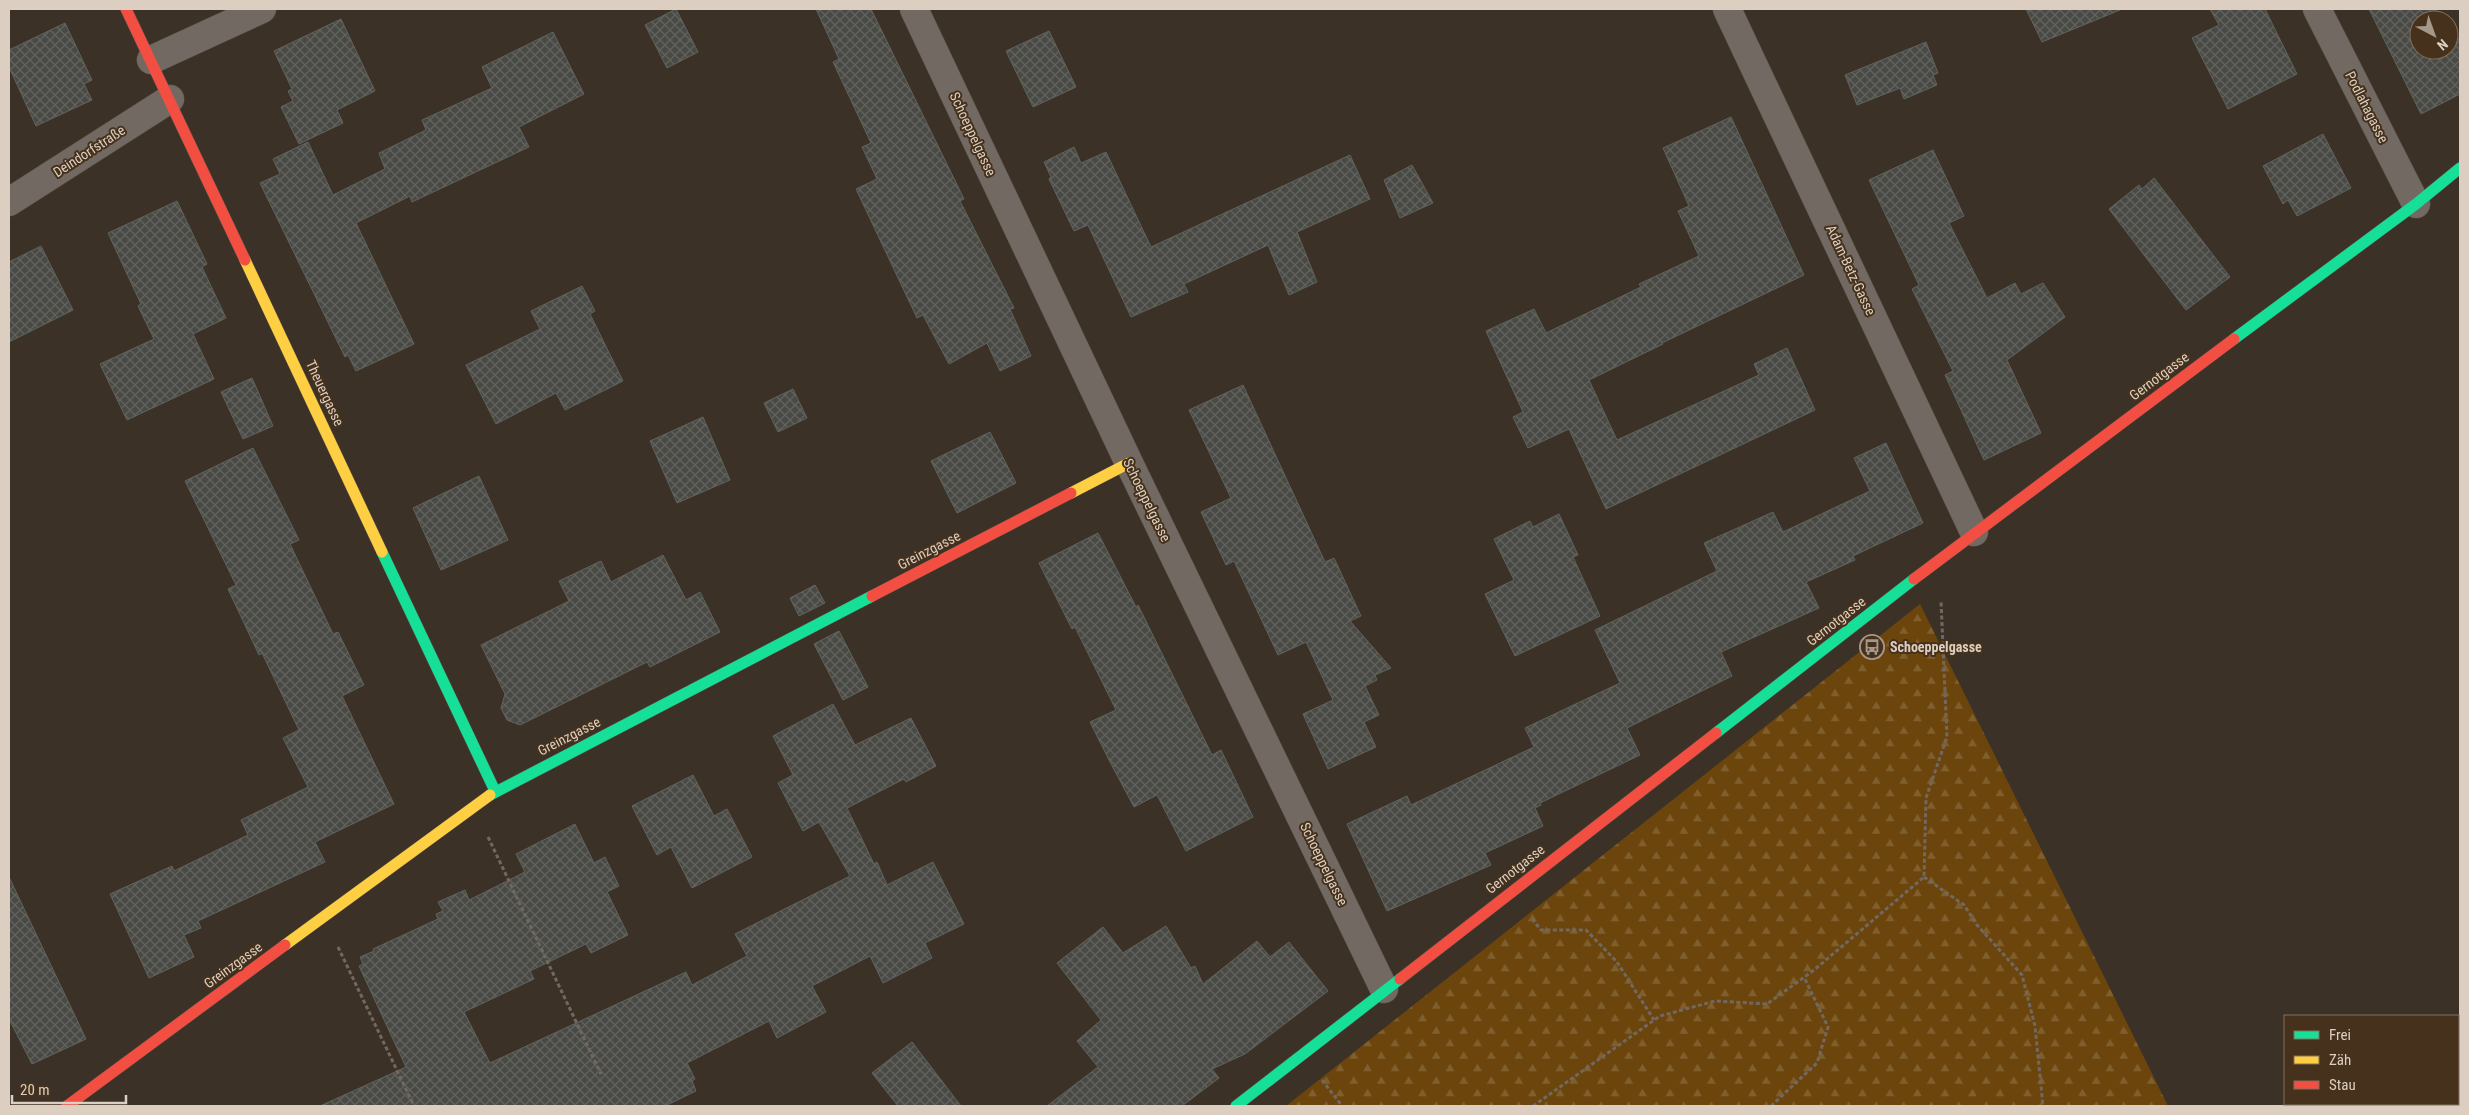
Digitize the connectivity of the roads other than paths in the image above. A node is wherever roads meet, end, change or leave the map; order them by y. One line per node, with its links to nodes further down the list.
1 (126, 9): 6 (street, Theuergasse)
2 (262, 9): 6 (street)
3 (914, 9): 11 (street, Schoeppelgasse)
4 (1727, 9): 12 (street, Adam-Betz-Gasse)
5 (2317, 9): 10 (street, Podlahagasse)
6 (152, 60): 7 (street, Theuergasse)
7 (170, 99): 9 (street, Deindorfstraße); 13 (street, Theuergasse)
8 (2460, 168): 10 (street, Gernotgasse)
9 (9, 202)
10 (2416, 204): 12 (street, Gernotgasse)
11 (1129, 463): 13 (street, Greinzgasse); 14 (street, Schoeppelgasse)
12 (1974, 532): 14 (street, Gernotgasse)
13 (494, 791): 15 (street, Greinzgasse)
14 (1384, 989): 16 (street, Gernotgasse)
15 (67, 1106)
16 (1236, 1106)

